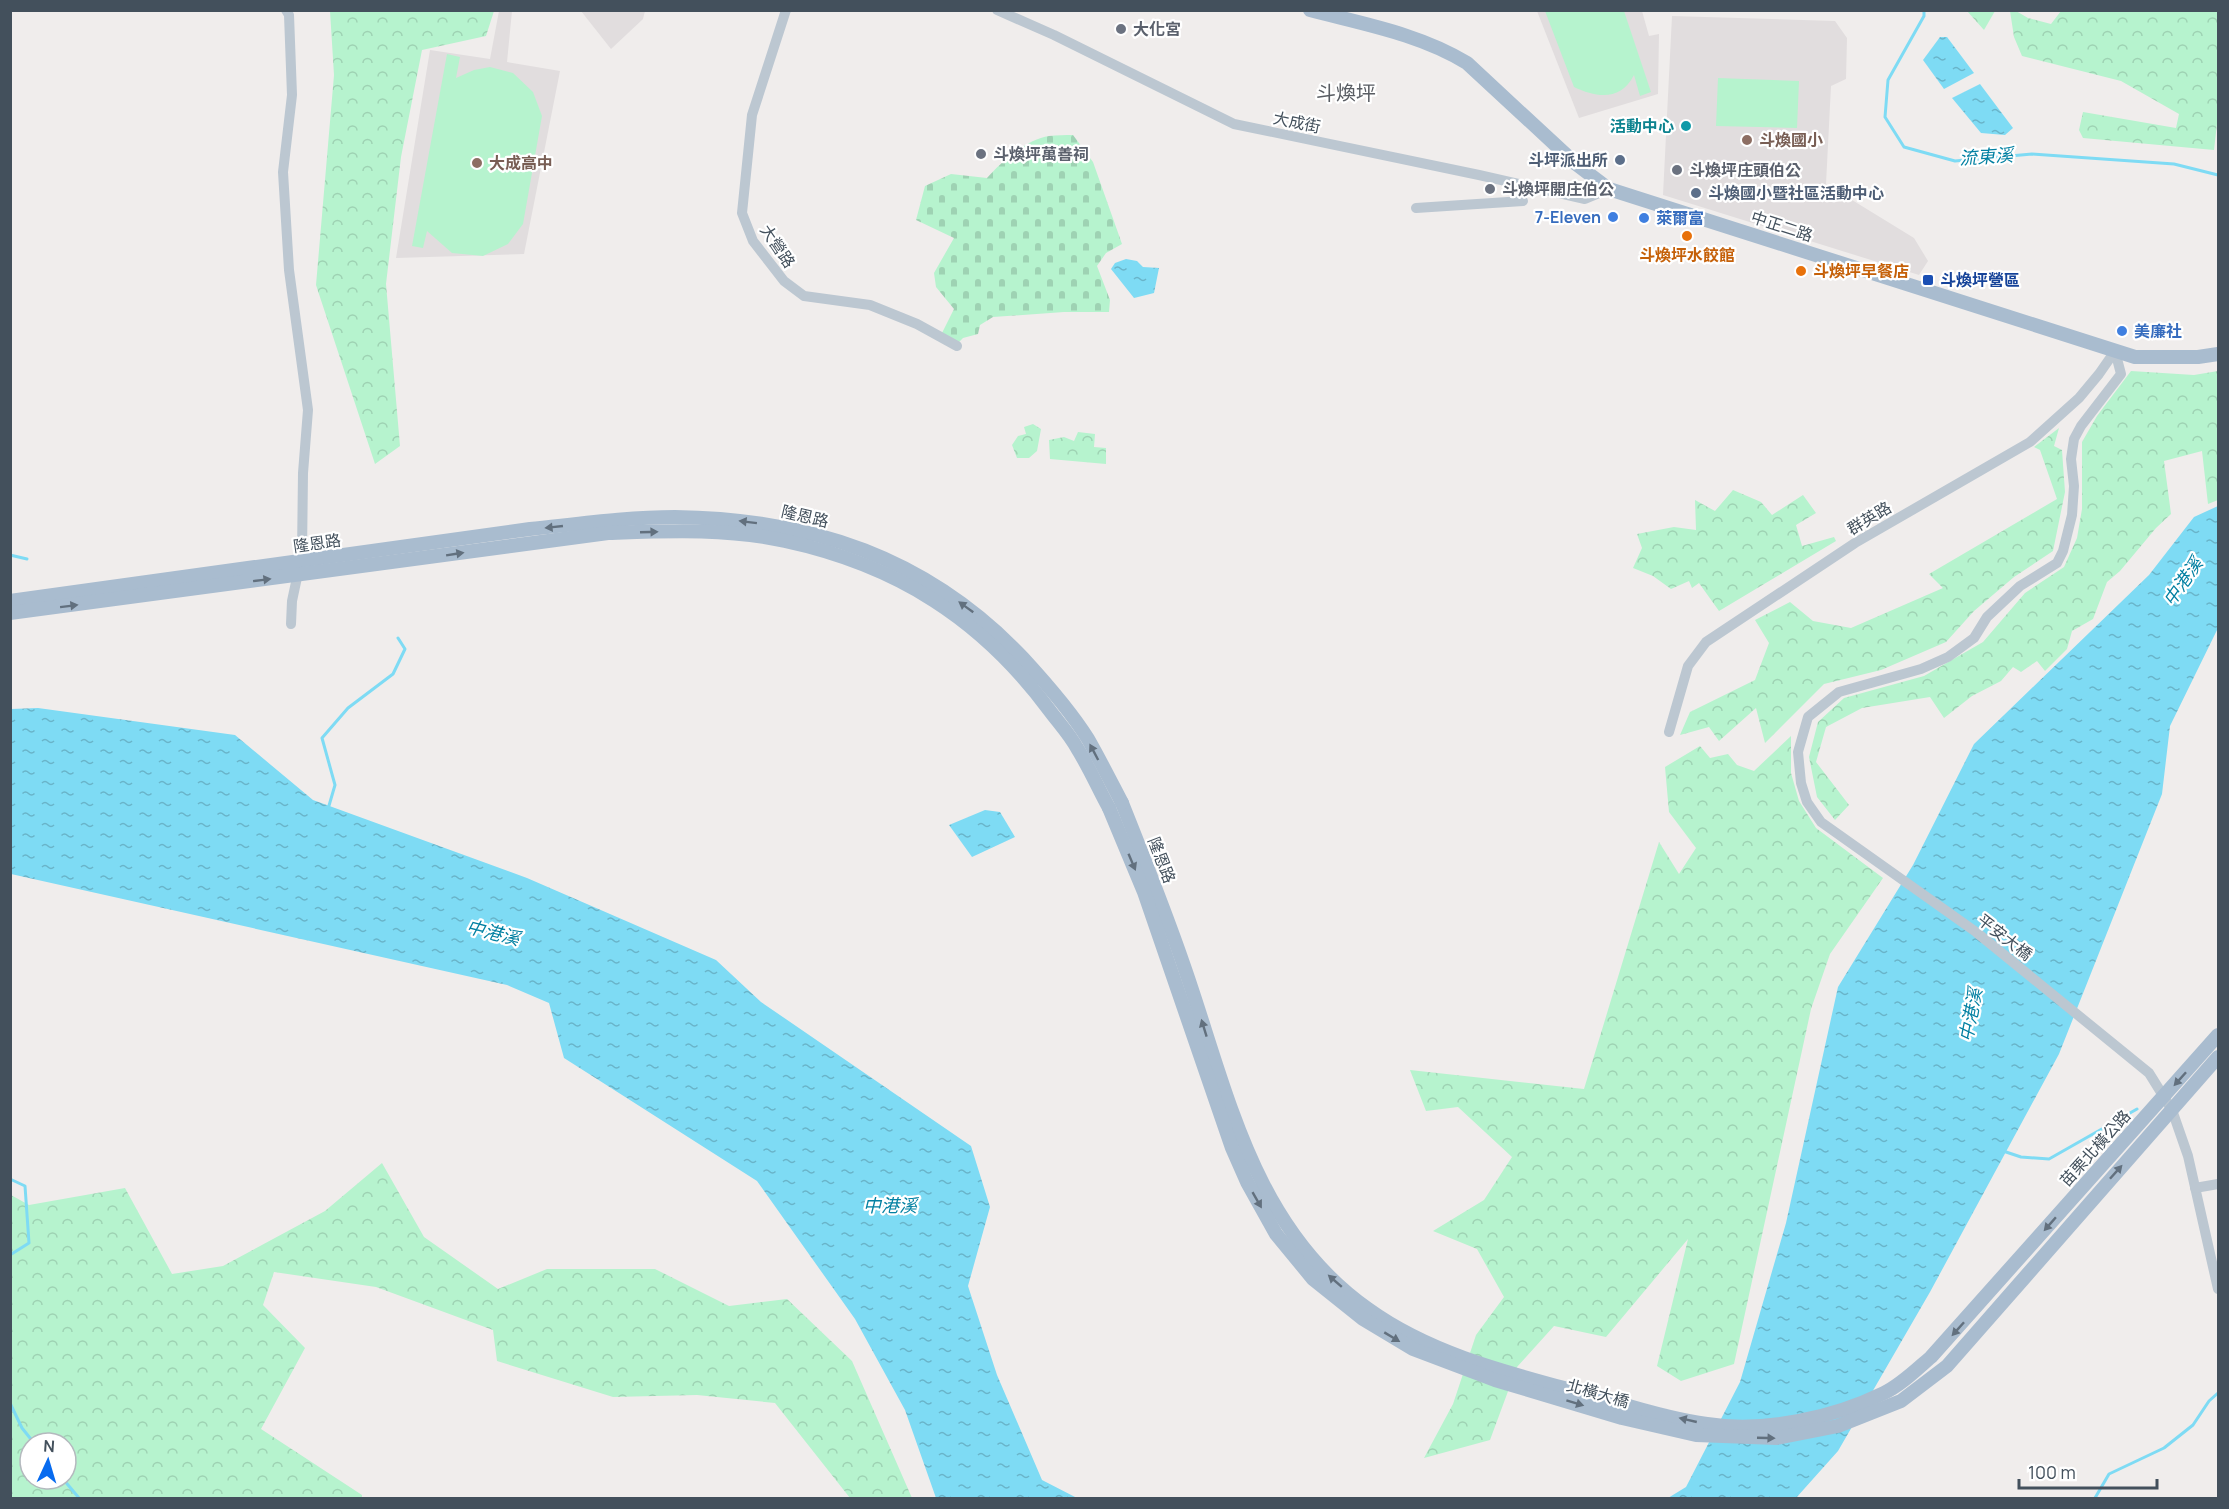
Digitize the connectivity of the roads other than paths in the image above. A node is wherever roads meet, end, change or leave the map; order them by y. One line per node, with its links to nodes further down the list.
1 (286, 10): 13 (street)
2 (786, 10): 8 (street, 大營路)
3 (996, 10): 5 (street, 大成街)
4 (1310, 10): 5 (main road, 中正二路)
5 (1609, 189): 9 (main road, 中正二路)
6 (1523, 201): 7 (street)
7 (1416, 208)
8 (957, 346)
9 (2115, 351): 10 (main road, 中正二路); 14 (street, 群英路); 18 (street, 平安大橋)
10 (2218, 354)
11 (10, 601): 15 (main road, 隆恩路, one-way to 11, bridge)
12 (10, 613): 15 (main road, 隆恩路, one-way to 15, bridge)
13 (291, 624)
14 (1670, 732)
15 (1115, 806): 20 (main road, 隆恩路)
16 (2218, 1035): 18 (main road, 苗栗北橫公路, one-way to 18)
17 (2218, 1057): 19 (main road, 苗栗北橫公路)
18 (2164, 1096): 19 (street, 平安大橋); 24 (main road, 苗栗北橫公路, one-way to 24)
19 (2172, 1110): 22 (street, 平安大橋); 24 (main road, 苗栗北橫公路, one-way to 19)
20 (1237, 1145): 24 (main road, 北橫大橋)
21 (2218, 1184): 22 (street)
22 (2195, 1188): 23 (street, 平安大橋)
23 (2218, 1289)
24 (2002, 1290)

